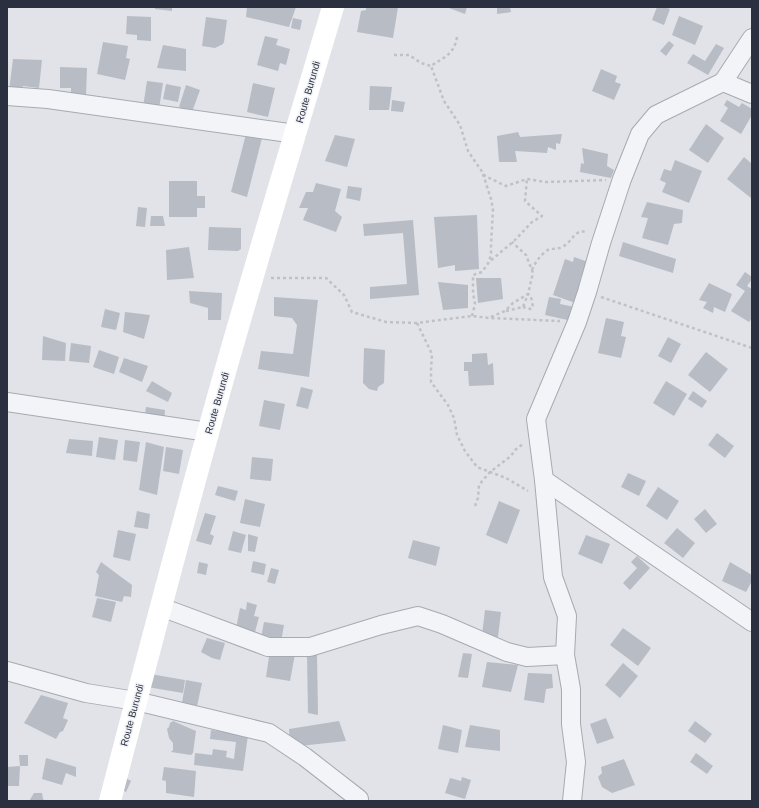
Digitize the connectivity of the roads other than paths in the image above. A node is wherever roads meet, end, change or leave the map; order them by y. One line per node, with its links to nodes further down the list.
1 (333, 7): 6 (main road, Route Burundi)
2 (752, 38): 3 (street)
3 (723, 82): 4 (street); 9 (street)
4 (752, 94)
5 (7, 96): 6 (street)
6 (296, 134): 8 (main road, Route Burundi)
7 (7, 402): 8 (street)
8 (208, 432): 10 (main road, Route Burundi)
9 (544, 480): 11 (street); 12 (street)
10 (161, 607): 12 (street); 14 (main road, Route Burundi)
11 (752, 622)
12 (565, 655): 17 (street)
13 (7, 671): 14 (street)
14 (136, 701): 15 (street); 16 (main road, Route Burundi)
15 (359, 799)
16 (110, 801)
17 (572, 801)

